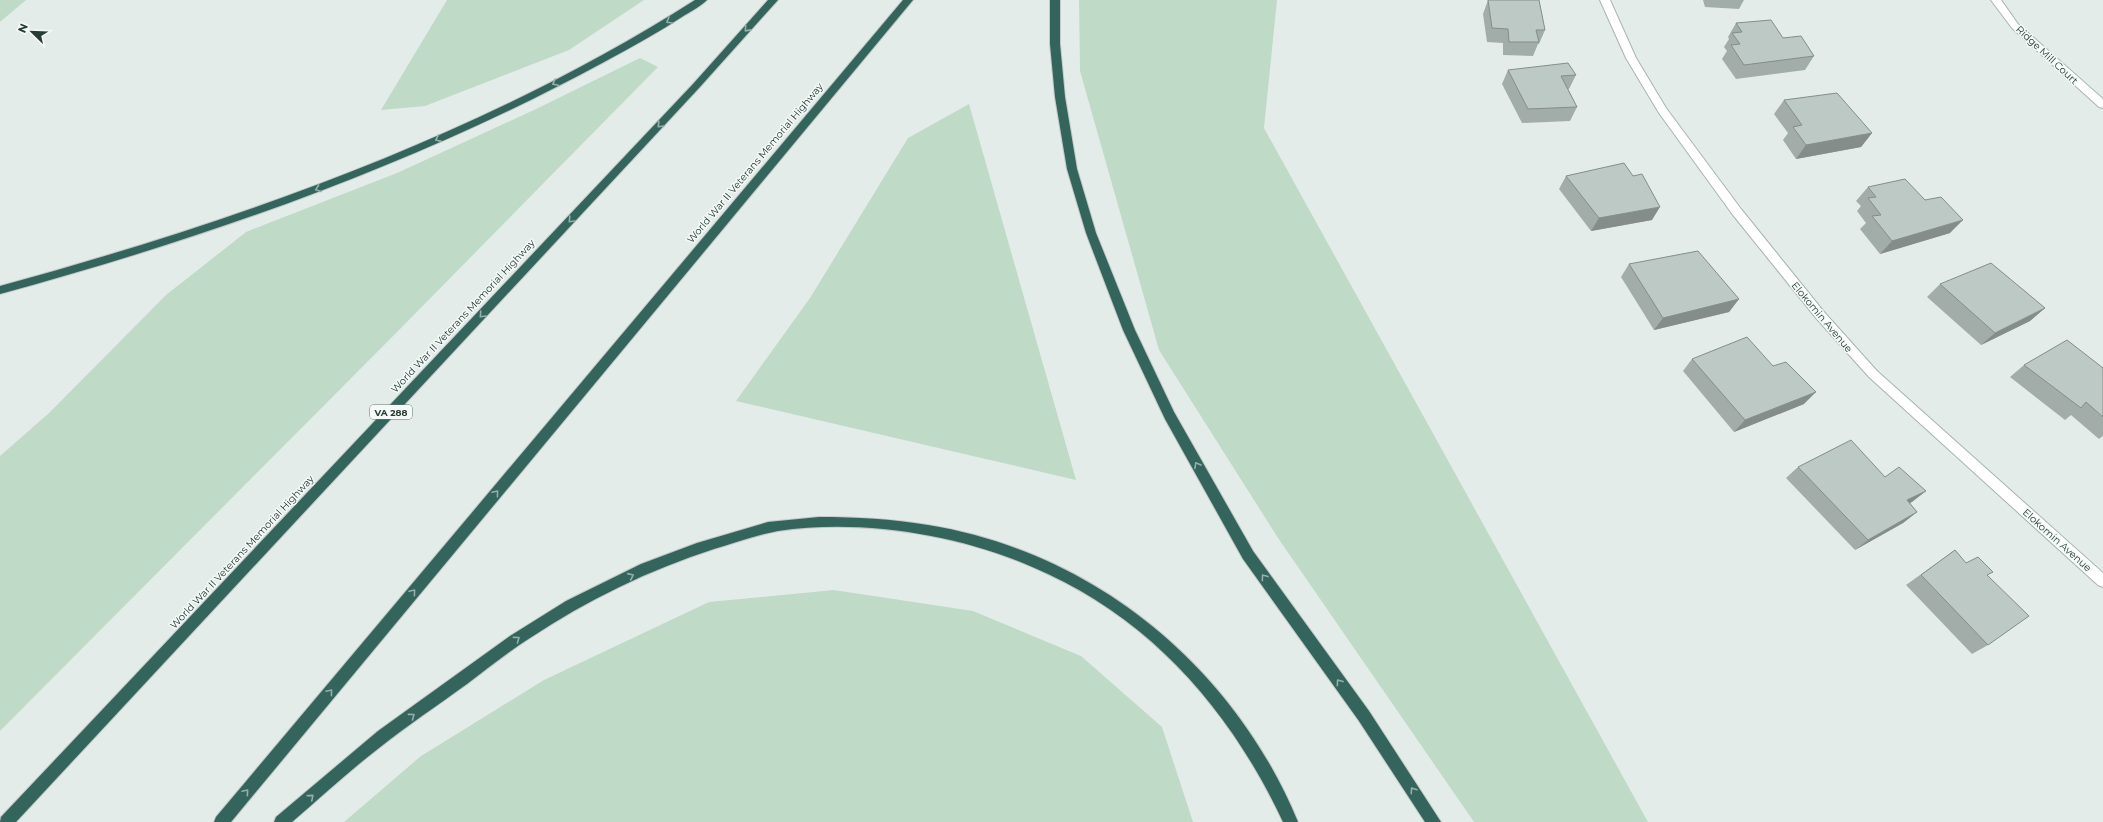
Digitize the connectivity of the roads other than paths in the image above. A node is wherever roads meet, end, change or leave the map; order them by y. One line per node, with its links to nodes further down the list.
1 (702, 0): 8 (highway, one-way to 8)
2 (773, 0): 10 (highway, World War II Veterans Memorial Highway / VA 288, one-way to 10)
3 (908, 0): 11 (highway, World War II Veterans Memorial Highway, one-way to 3)
4 (1055, 0): 14 (highway, one-way to 4)
5 (1605, 0): 9 (street, Elokomin Avenue)
6 (1996, 0): 7 (street, Ridge Mill Court)
7 (2103, 105)
8 (0, 290)
9 (2103, 582)
10 (6, 822)
11 (221, 822)
12 (281, 822): 13 (highway, one-way to 13)
13 (1291, 822)
14 (1434, 822)

